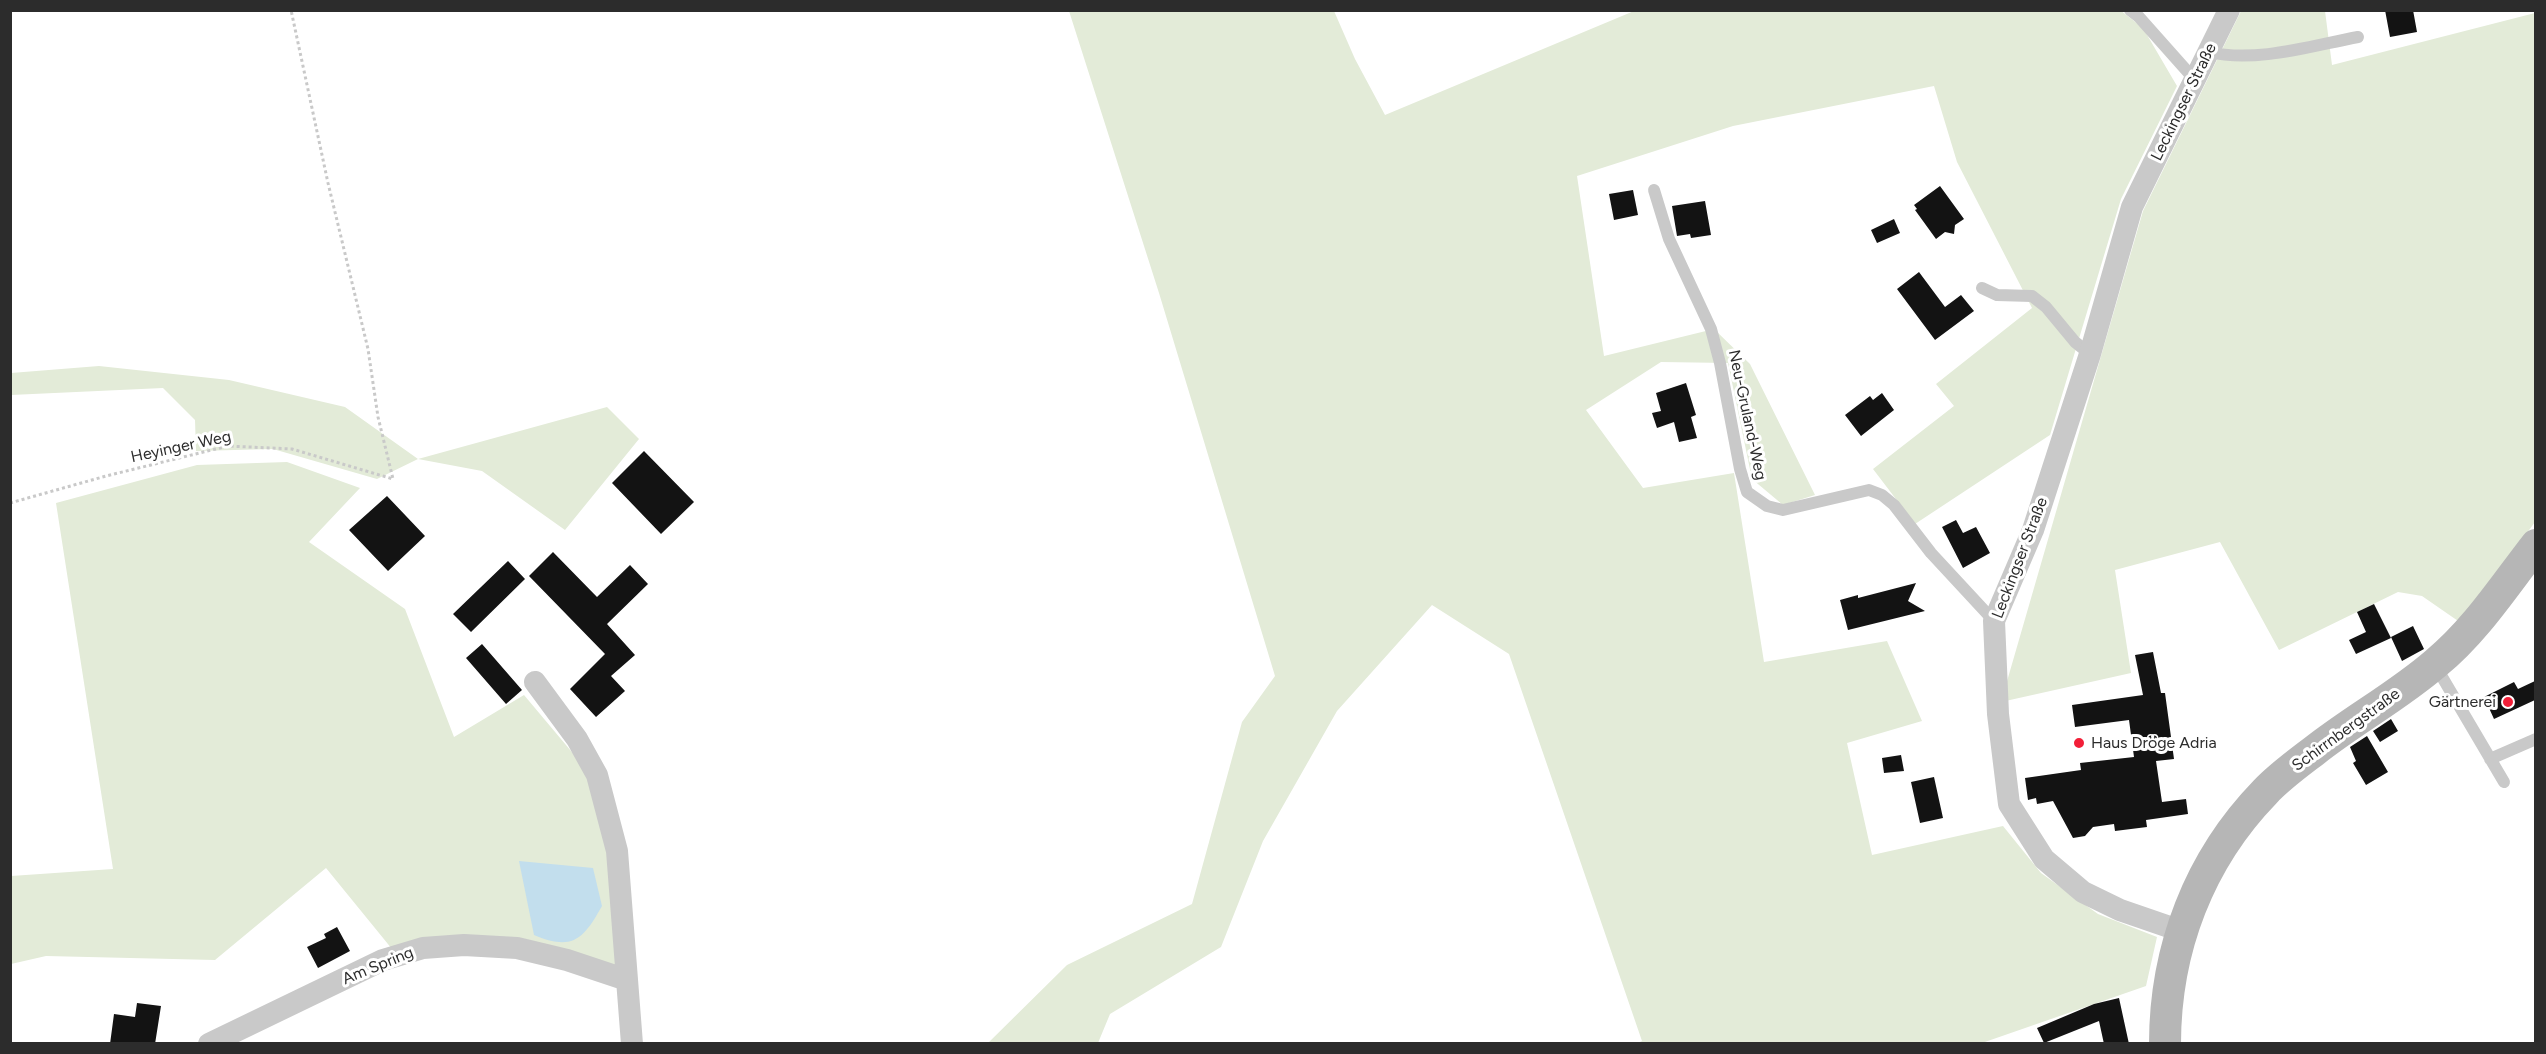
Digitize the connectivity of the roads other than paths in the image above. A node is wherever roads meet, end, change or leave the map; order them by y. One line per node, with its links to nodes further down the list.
1 (2130, 10): 5 (lane)
2 (2229, 10): 4 (street, Leckingser Straße)
3 (2358, 38): 4 (lane)
4 (2208, 52): 5 (street, Leckingser Straße)
5 (2195, 80): 8 (street, Leckingser Straße)
6 (1654, 190): 10 (lane, Neu-Gruland-Weg)
7 (1982, 288): 8 (lane)
8 (2090, 354): 10 (street, Leckingser Straße)
9 (2535, 545): 11 (street, Schirrnbergstraße)
10 (1994, 621): 16 (street, Leckingser Straße)
11 (2435, 665): 14 (lane); 16 (street, Schirrnbergstraße)
12 (535, 682): 17 (street)
13 (2535, 739): 14 (lane)
14 (2490, 759): 15 (lane)
15 (2504, 782)
16 (2181, 932): 20 (street)
17 (627, 980): 18 (street, Am Spring); 19 (street)
18 (209, 1044)
19 (632, 1044)
20 (2165, 1044)

